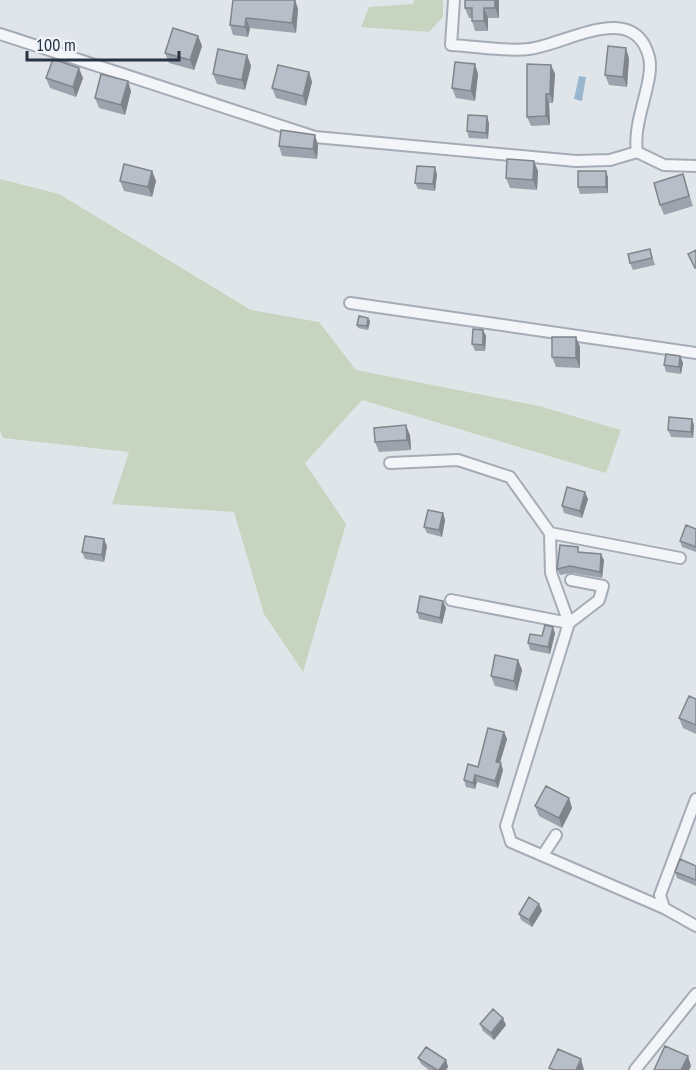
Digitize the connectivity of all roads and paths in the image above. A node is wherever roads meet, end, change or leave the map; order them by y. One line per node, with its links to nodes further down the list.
1 (454, 0): 3 (street)
2 (0, 34): 3 (street)
3 (637, 152): 4 (street)
4 (696, 166)
5 (350, 303): 6 (street)
6 (696, 354)
7 (390, 463): 8 (street)
8 (550, 534): 9 (street); 12 (street)
9 (680, 558)
10 (571, 580): 12 (street)
11 (451, 600): 12 (street)
12 (569, 623): 15 (street)
13 (696, 799): 16 (street)
14 (556, 835): 15 (street)
15 (543, 855): 16 (street)
16 (664, 908): 17 (street)
17 (696, 926)
18 (696, 994): 19 (street)
19 (634, 1070)

